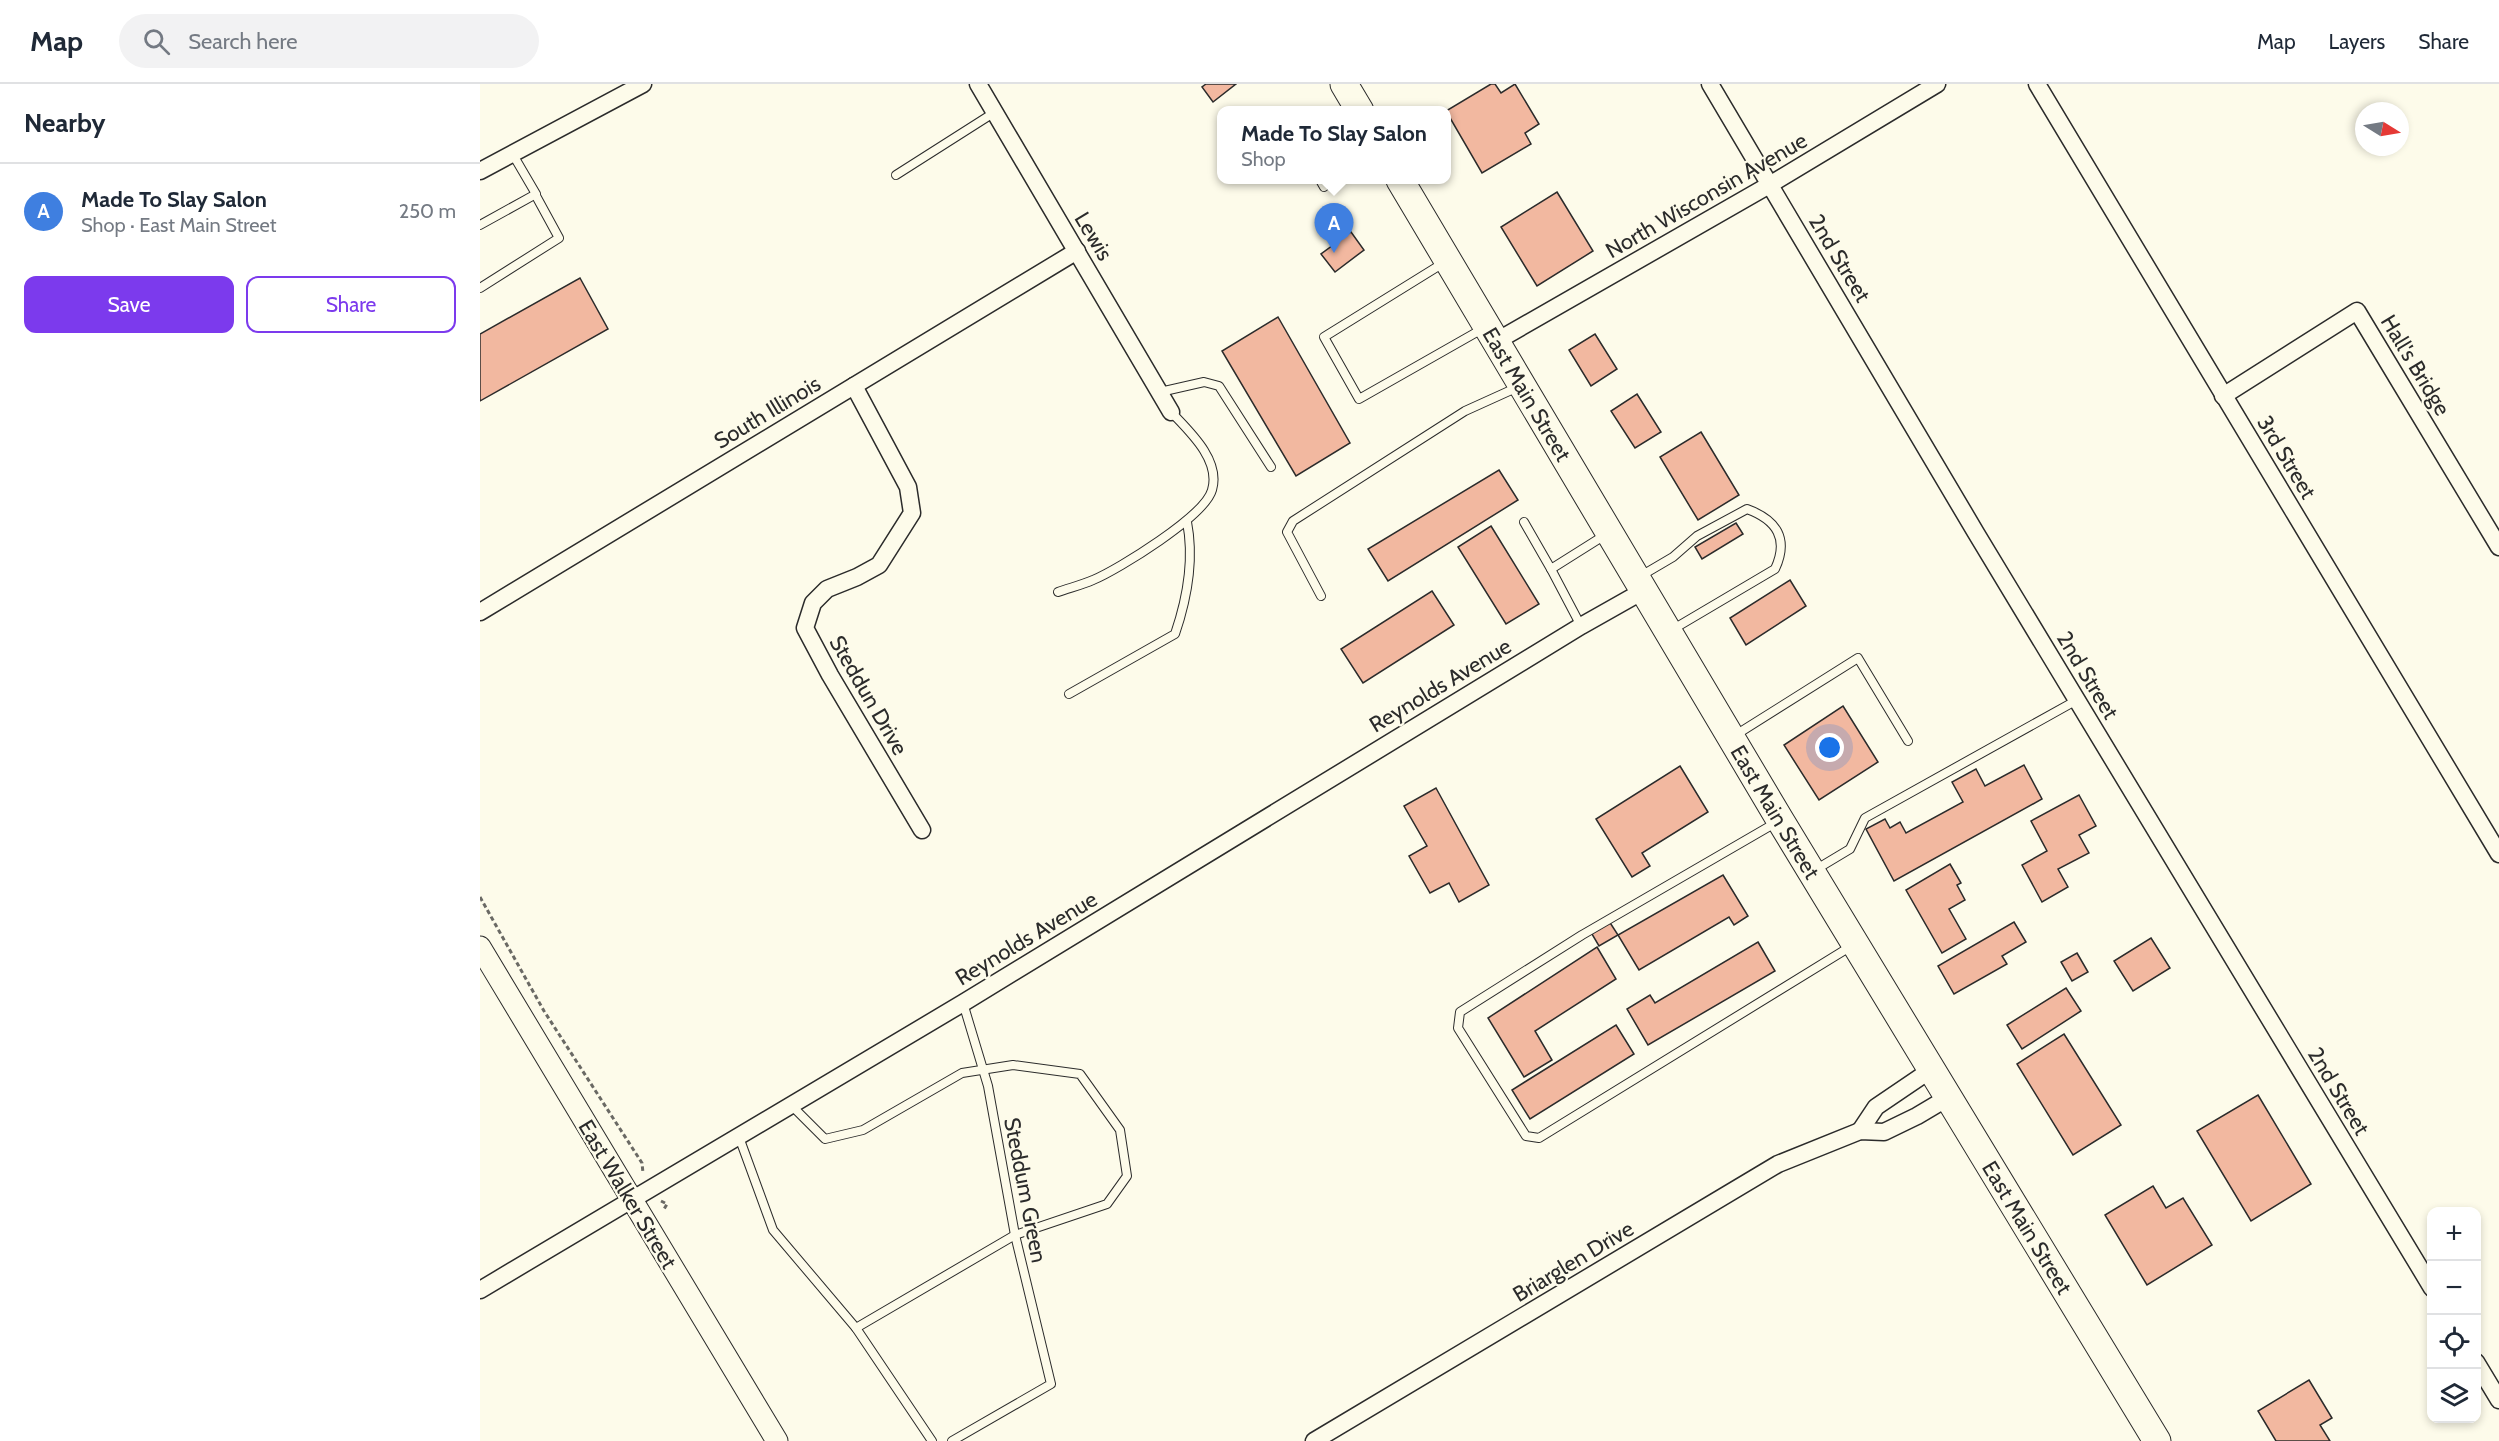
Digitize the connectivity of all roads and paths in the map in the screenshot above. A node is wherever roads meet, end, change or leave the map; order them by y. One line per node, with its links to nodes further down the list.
1 (643, 84): 9 (street)
2 (978, 84): 8 (street, Lewis)
3 (1344, 84): 7 (main road)
4 (1710, 84): 13 (street, 2nd Street)
5 (1937, 84): 13 (street, North Wisconsin Avenue)
6 (2037, 84): 23 (street, 3rd Street)
7 (1357, 106)
8 (995, 112): 11 (lane); 16 (street, Lewis)
9 (512, 153): 10 (street); 14 (lane)
10 (480, 171)
11 (896, 175)
12 (1402, 184): 17 (main road, East Main Street)
13 (1771, 184): 19 (street, North Wisconsin Avenue); 38 (street, 2nd Street)
14 (535, 194): 15 (lane); 18 (lane)
15 (480, 225)
16 (1077, 252): 20 (street, South Illinois); 22 (street, Lewis)
17 (1447, 261): 19 (main road, East Main Street); 19 (lane)
18 (480, 288)
19 (1491, 334): 21 (main road, East Main Street)
20 (854, 386): 34 (street, South Illinois); 42 (street, Steddun Drive)
21 (1521, 386): 28 (main road, East Main Street); 33 (lane)
22 (1160, 392): 24 (street, Lewis); 25 (lane)
23 (2223, 396): 29 (street, Hall's Bridge); 43 (street, 3rd Street)
24 (1171, 412): 26 (lane)
25 (1271, 467)
26 (1187, 522): 32 (lane); 37 (lane)
27 (1524, 522): 30 (lane)
28 (1608, 533): 30 (lane); 31 (main road, East Main Street)
29 (2499, 547)
30 (1551, 569): 35 (lane)
31 (1640, 585): 35 (street, Reynolds Avenue); 36 (main road, East Main Street); 36 (lane)
32 (1058, 592)
33 (1321, 596)
34 (480, 612)
35 (1586, 623): 48 (street, Reynolds Avenue)
36 (1668, 633): 39 (main road, East Main Street)
37 (1069, 694)
38 (2077, 700): 44 (lane); 59 (street, 2nd Street)
39 (1731, 738): 40 (lane); 41 (main road, East Main Street)
40 (1908, 741)
41 (1780, 820): 44 (main road, East Main Street); 46 (lane)
42 (922, 830)
43 (2499, 854)
44 (1812, 872): 46 (main road, East Main Street)
45 (480, 897): 55 (path)
46 (1856, 943): 49 (main road, East Main Street)
47 (482, 954): 56 (street, East Walker Street)
48 (963, 1003): 50 (lane, Steddum Green); 52 (street, Reynolds Avenue)
49 (1932, 1069): 51 (main road, East Main Street); 53 (street)
50 (983, 1070): 52 (lane); 58 (lane, Steddum Green); 58 (lane)
51 (1949, 1096): 53 (street, Briarglen Drive); 68 (main road, East Main Street)
52 (792, 1106): 54 (street, Reynolds Avenue)
53 (1860, 1131): 67 (street, Briarglen Drive)
54 (739, 1137): 55 (street, Reynolds Avenue); 61 (lane)
55 (653, 1188): 56 (street, Reynolds Avenue); 57 (path)
56 (632, 1201): 60 (street, Reynolds Avenue); 64 (street, East Walker Street)
57 (662, 1214)
58 (1015, 1235): 61 (lane); 66 (lane, Steddum Green)
59 (2427, 1280)
60 (480, 1290)
61 (855, 1328): 65 (lane)
62 (2480, 1369): 63 (street)
63 (2499, 1400)
64 (777, 1441)
65 (932, 1441)
66 (952, 1441)
67 (1314, 1441)
68 (2157, 1441)

